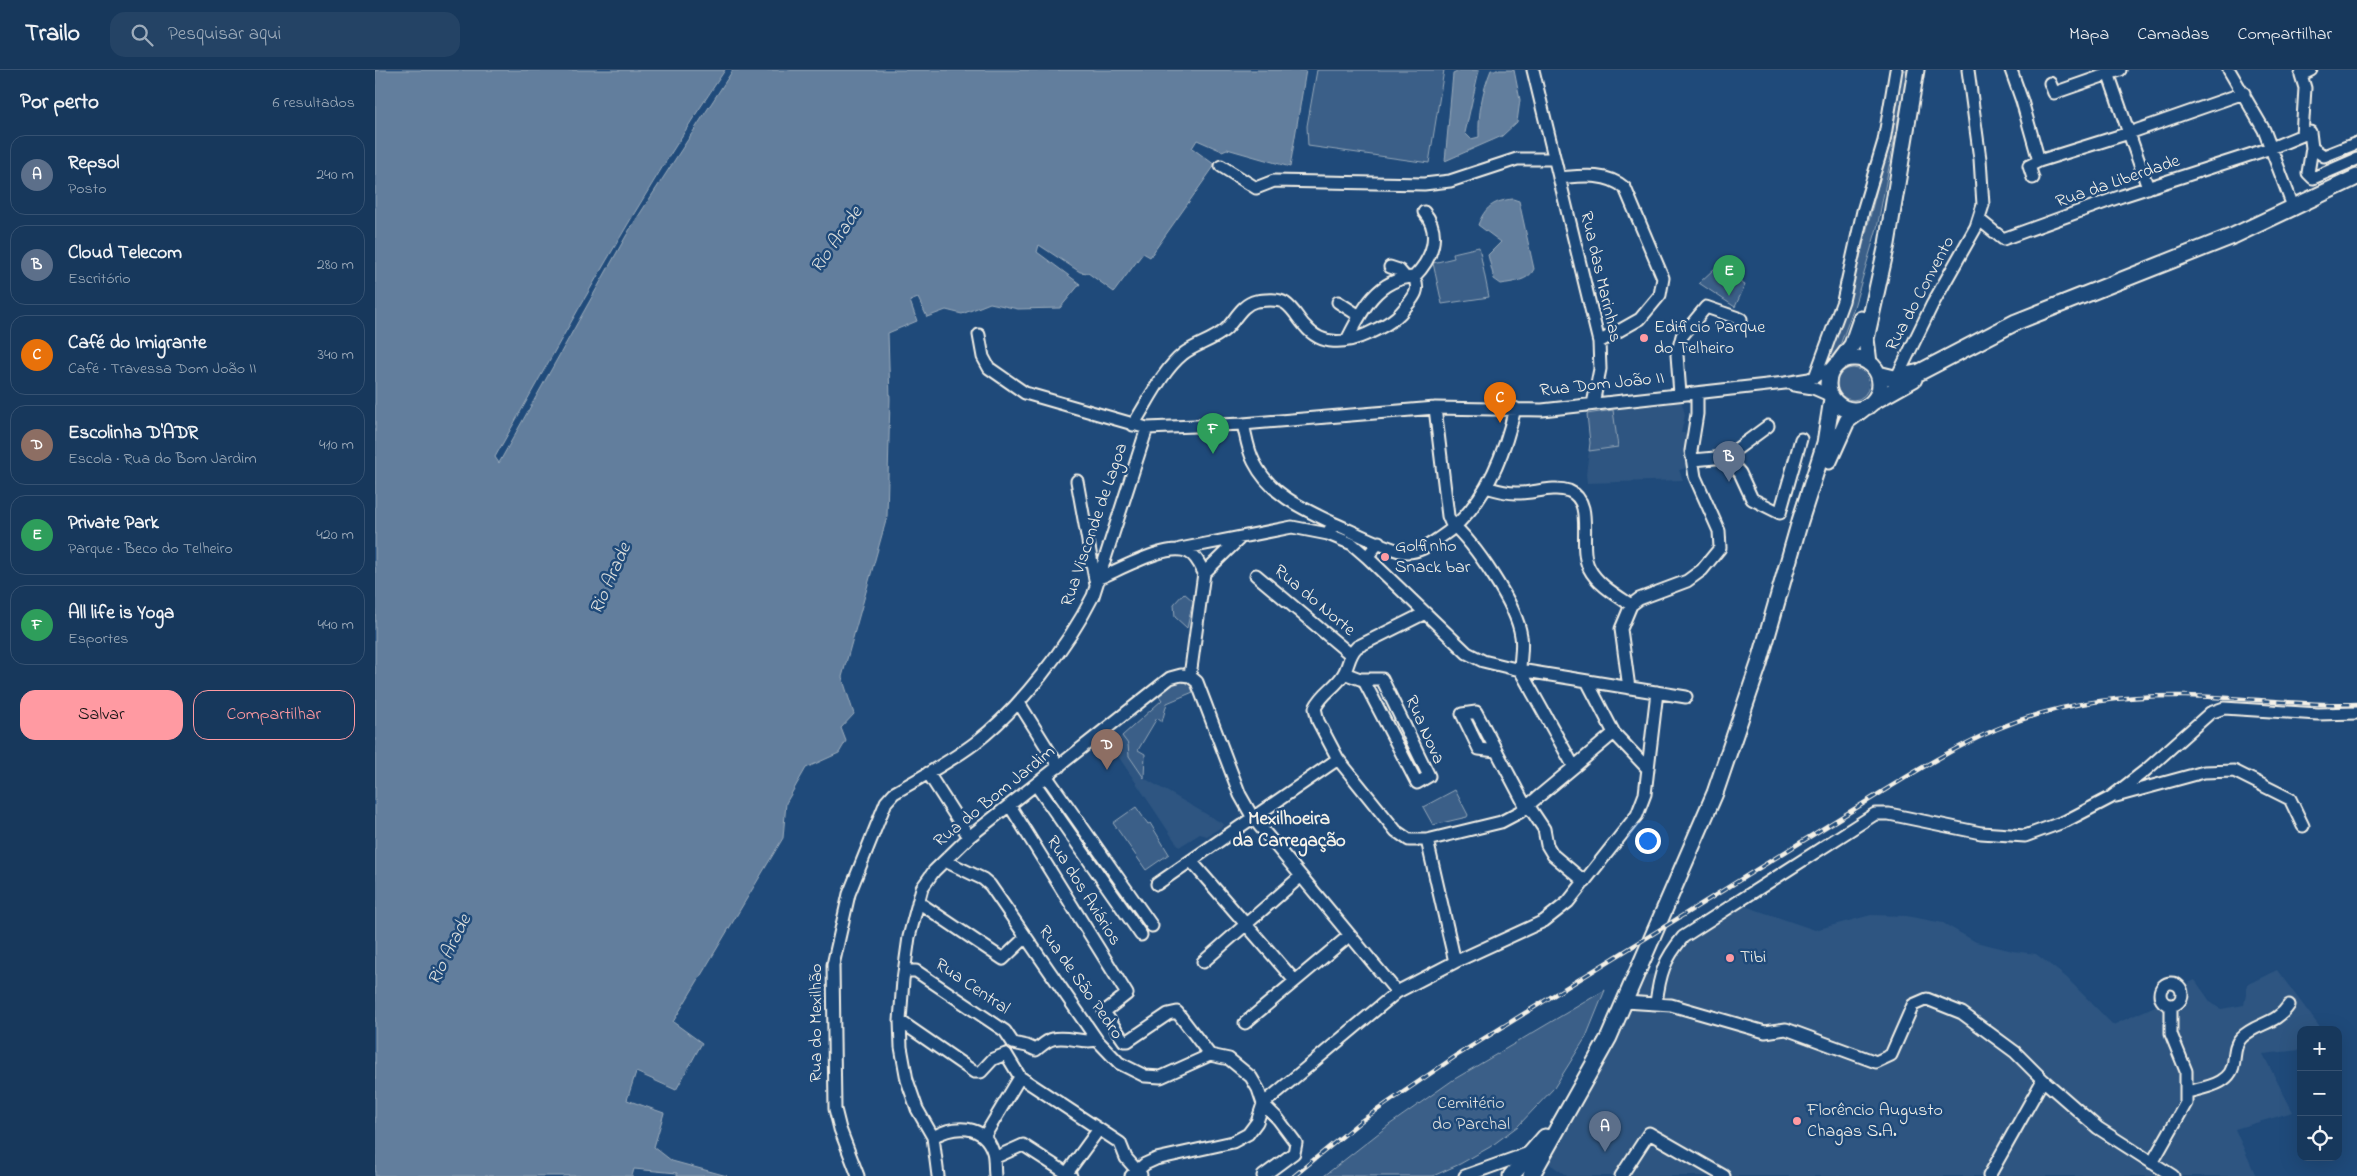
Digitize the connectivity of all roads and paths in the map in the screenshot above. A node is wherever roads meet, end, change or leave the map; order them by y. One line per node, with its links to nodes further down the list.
1 (1533, 70): 16 (street, Rua das Marinhas)
2 (1896, 70): 40 (street)
3 (1916, 70): 20 (main road)
4 (1968, 70): 27 (street, Rua do Convento)
5 (2011, 70): 18 (street)
6 (2229, 70): 10 (street)
7 (2311, 70): 12 (street)
8 (2112, 71): 9 (street); 11 (street)
9 (2050, 83)
10 (2244, 93): 11 (street); 14 (street)
11 (2129, 133): 18 (street); 24 (street)
12 (2301, 135): 14 (street, Rua da Liberdade); 15 (street)
13 (2357, 143): 15 (street)
14 (2271, 148): 24 (street, Rua da Liberdade); 25 (street)
15 (2312, 148): 17 (street)
16 (1554, 159): 19 (street); 21 (street, Rua das Marinhas)
17 (2357, 159)
18 (2039, 161): 22 (street)
19 (1221, 166)
20 (1898, 177): 38 (main road); 39 (main road)
21 (1559, 178): 36 (street, Rua das Marinhas); 36 (street)
22 (2033, 178)
23 (2353, 180): 25 (main road)
24 (2148, 188): 27 (street, Rua da Liberdade)
25 (2295, 209): 37 (main road)
26 (1424, 212): 30 (street)
27 (1979, 225): 41 (street, Rua do Convento)
28 (1413, 261): 30 (street)
29 (1390, 267): 30 (street)
30 (1412, 276): 32 (street); 35 (street)
31 (1338, 302): 32 (street)
32 (1358, 315): 35 (street)
33 (1741, 319): 44 (street)
34 (979, 335): 51 (street, Rua Dom João II)
35 (1347, 340): 51 (street)
36 (1599, 342): 46 (street, Rua das Marinhas)
37 (1950, 357): 41 (main road); 41 (main road)
38 (1836, 365): 39 (main road); 40 (street); 45 (main road)
39 (1874, 369): 41 (main road); 47 (main road)
40 (1815, 377): 42 (street)
41 (1898, 382): 47 (main road)
42 (1785, 383): 43 (street, Rua Dom João II); 45 (street)
43 (1697, 393): 44 (street, Rua Dom João II); 56 (street)
44 (1680, 394): 46 (street, Rua Dom João II)
45 (1831, 397): 47 (main road); 65 (main road)
46 (1593, 404): 49 (street, Rua Dom João II)
47 (1867, 406): 65 (main road)
48 (1435, 408): 49 (street, Rua Dom João II); 50 (street, Rua Dom João II); 60 (street)
49 (1515, 408): 58 (street)
50 (1243, 424): 53 (street, Rua Dom João II); 59 (street)
51 (1133, 425): 53 (street, Rua Dom João II)
52 (1768, 426): 55 (street)
53 (1147, 428): 68 (street, Rua Visconde de Lagoa)
54 (1801, 439): 55 (street)
55 (1726, 456): 56 (street)
56 (1693, 460): 69 (street)
57 (1077, 481): 68 (street)
58 (1486, 488): 60 (street); 69 (street)
59 (1331, 528): 61 (street); 62 (street); 64 (street)
60 (1456, 528): 62 (street); 72 (street)
61 (1239, 539): 63 (street); 66 (street)
62 (1379, 542): 64 (street)
63 (1177, 550): 66 (street); 68 (street)
64 (1367, 558): 70 (street)
65 (1788, 565): 114 (main road)
66 (1204, 573): 74 (street)
67 (1256, 575): 71 (street, Rua do Norte)
68 (1098, 582): 80 (street, Rua Visconde de Lagoa)
69 (1631, 605): 77 (street)
70 (1425, 613): 71 (street); 72 (street)
71 (1350, 654): 73 (street)
72 (1520, 670): 76 (street); 86 (street)
73 (1344, 673): 75 (street, Rua Nova); 84 (street)
74 (1191, 676): 85 (street, Rua do Bom Jardim); 94 (street)
75 (1363, 679): 75 (street, Rua Nova)
76 (1587, 681): 77 (street); 82 (street)
77 (1629, 688): 78 (street)
78 (1657, 692): 79 (street); 87 (street)
79 (1686, 697)
80 (1019, 703): 85 (street); 88 (street, Rua do Mexilhão)
81 (2357, 713): 91 (street)
82 (1614, 733): 86 (street); 87 (street)
83 (1496, 751): 93 (street)
84 (1338, 758): 94 (street); 97 (street)
85 (1059, 767): 89 (street, Rua do Bom Jardim)
86 (1574, 767): 93 (street)
87 (1648, 769): 101 (street)
88 (927, 773): 96 (street); 138 (street, Rua do Mexilhão)
89 (1047, 777): 90 (street, Rua do Bom Jardim); 105 (street)
90 (1036, 785): 92 (street, Rua do Bom Jardim); 106 (street)
91 (2110, 798): 95 (street); 115 (street)
92 (1009, 806): 96 (street, Rua do Bom Jardim); 123 (street, Rua dos Aviários)
93 (1527, 806): 97 (street); 101 (street)
94 (1253, 818): 99 (street); 100 (street)
95 (2303, 826)
96 (969, 837): 98 (street, Rua do Bom Jardim)
97 (1427, 840): 110 (street)
98 (945, 861): 103 (street, Rua do Bom Jardim); 108 (street, Rua de São Pedro)
99 (1191, 861): 102 (street); 104 (street)
100 (1301, 876): 104 (street); 107 (street)
101 (1585, 882): 110 (street)
102 (1157, 884)
103 (918, 902): 108 (street); 111 (street, Rua do Bom Jardim)
104 (1246, 924): 109 (street); 112 (street)
105 (1152, 926)
106 (1141, 935)
107 (1349, 935): 112 (street); 113 (street)
108 (1026, 937): 120 (street, Rua de São Pedro)
109 (1203, 962)
110 (1455, 962): 113 (street)
111 (909, 968): 118 (street, Rua do Bom Jardim); 121 (street, Rua Central)
112 (1295, 981): 119 (street)
113 (1397, 992): 127 (street)
114 (1625, 1002): 125 (street); 128 (main road)
115 (1656, 1003)
116 (2171, 1005): 126 (street)
117 (2289, 1005): 126 (street)
118 (900, 1021): 122 (street); 129 (street, Rua do Bom Jardim)
119 (1245, 1023)
120 (1097, 1040): 121 (street); 123 (street, Rua de São Pedro)
121 (1013, 1043): 122 (street)
122 (1006, 1054): 124 (street)
123 (1210, 1055): 127 (street)
124 (1020, 1077): 131 (street); 133 (street)
125 (2043, 1080): 135 (street); 147 (street)
126 (2187, 1092): 135 (street)
127 (1263, 1104): 136 (street); 141 (street)
128 (1570, 1108): 142 (street); 143 (main road); 144 (main road)
129 (925, 1123): 130 (street); 132 (street, Rua do Bom Jardim)
130 (946, 1129): 132 (street); 133 (street)
131 (1099, 1129): 136 (street); 137 (street)
132 (933, 1137): 139 (street, Rua do Bom Jardim)
133 (984, 1137): 134 (street)
134 (993, 1158): 137 (street); 140 (street)
135 (2152, 1163): 148 (street)
136 (1137, 1174)
137 (1069, 1175)
138 (858, 1176)
139 (937, 1176)
140 (995, 1176)
141 (1263, 1176)
142 (1465, 1176)
143 (1511, 1176)
144 (1531, 1176)
145 (1621, 1176): 146 (street)
146 (1724, 1176)
147 (1989, 1176)
148 (2173, 1176)

